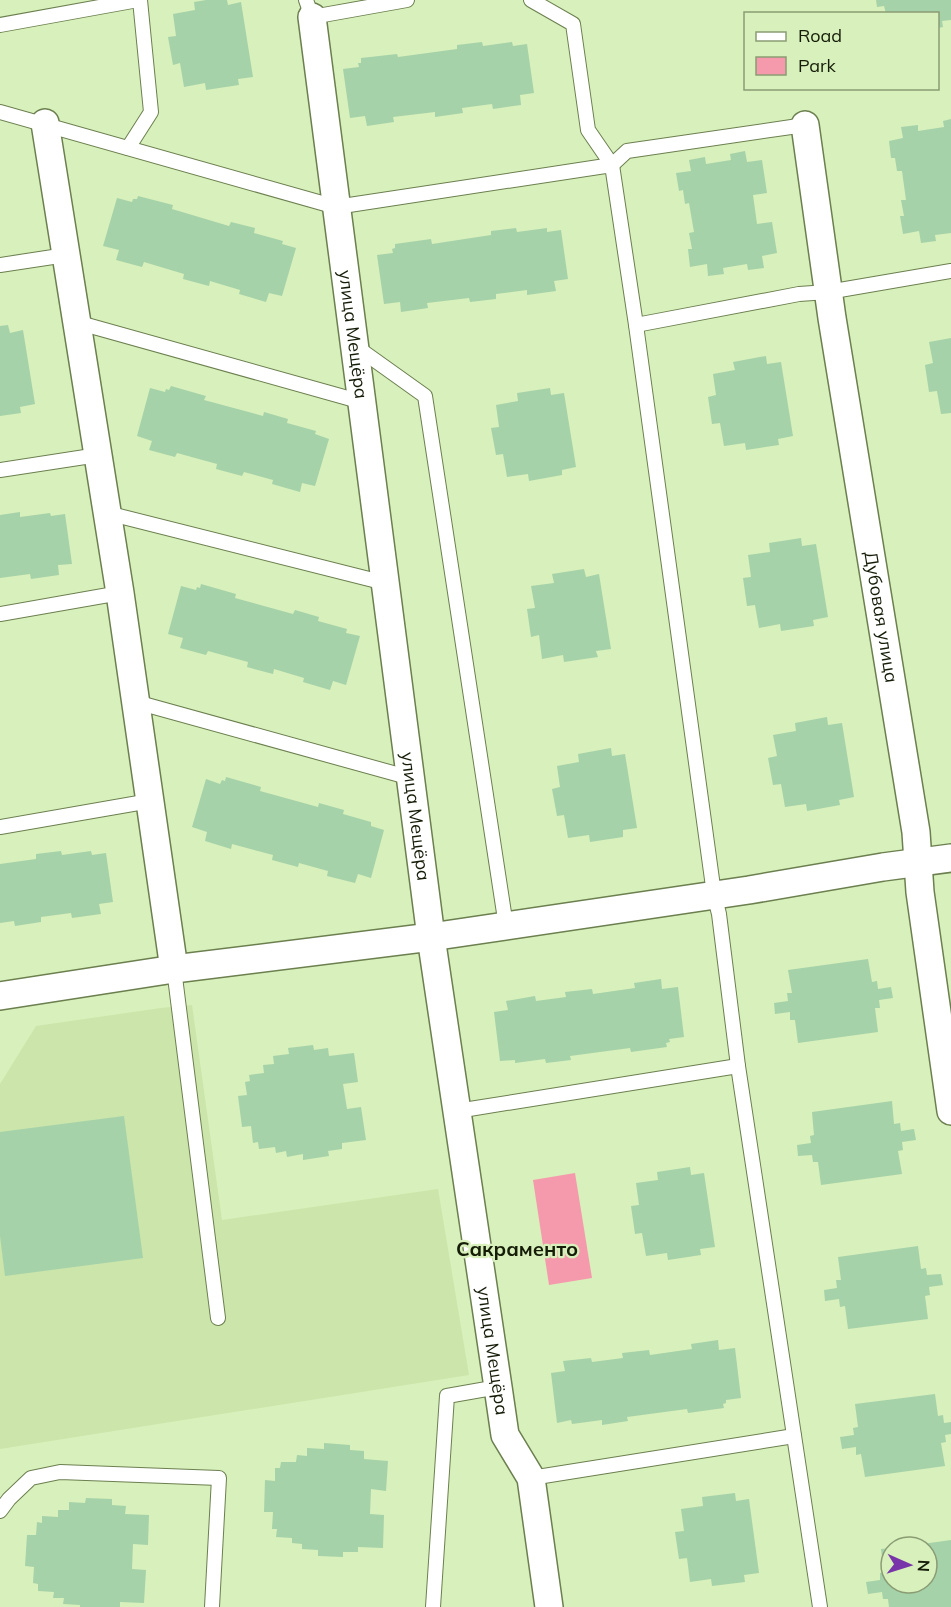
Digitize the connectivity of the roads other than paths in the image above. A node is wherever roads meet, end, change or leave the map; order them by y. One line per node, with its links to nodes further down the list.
1 (139, 0): 5 (lane); 9 (lane)
2 (407, 0): 4 (lane)
3 (531, 0): 10 (lane)
4 (309, 8): 11 (street, улица Мещёра)
5 (0, 25)
6 (0, 112): 7 (lane)
7 (45, 123): 9 (lane); 12 (street)
8 (805, 125): 10 (lane); 15 (street, Дубовая улица)
9 (128, 148): 11 (lane)
10 (612, 165): 11 (lane); 17 (lane)
11 (336, 207): 18 (street, улица Мещёра)
12 (66, 255): 13 (lane); 16 (street)
13 (0, 266)
14 (951, 272): 15 (lane)
15 (828, 291): 17 (lane); 31 (street, Дубовая улица)
16 (76, 322): 19 (lane); 20 (street)
17 (636, 324): 32 (lane)
18 (355, 346): 19 (street, улица Мещёра); 33 (lane)
19 (362, 402): 23 (street, улица Мещёра)
20 (98, 455): 21 (lane); 22 (street)
21 (0, 470)
22 (107, 513): 23 (lane); 24 (street)
23 (385, 583): 27 (street, улица Мещёра)
24 (120, 593): 25 (lane); 26 (street)
25 (0, 614)
26 (136, 702): 27 (lane); 28 (street)
27 (411, 778): 34 (street, улица Мещёра)
28 (150, 801): 29 (lane); 35 (street)
29 (0, 827)
30 (951, 858): 31 (street)
31 (918, 861): 32 (street); 39 (street, Дубовая улица)
32 (714, 894): 33 (street); 37 (lane)
33 (506, 926): 34 (street)
34 (431, 937): 35 (street); 38 (street, улица Мещёра)
35 (174, 969): 36 (street); 40 (lane)
36 (0, 996)
37 (738, 1066): 38 (lane); 42 (lane)
38 (457, 1111): 41 (street, улица Мещёра)
39 (951, 1111)
40 (218, 1318)
41 (498, 1387): 43 (street, улица Мещёра); 46 (lane)
42 (794, 1436): 43 (lane); 48 (lane)
43 (531, 1478): 47 (street, улица Мещёра)
44 (0, 1510): 45 (lane)
45 (212, 1607)
46 (433, 1607)
47 (549, 1607)
48 (820, 1607)

